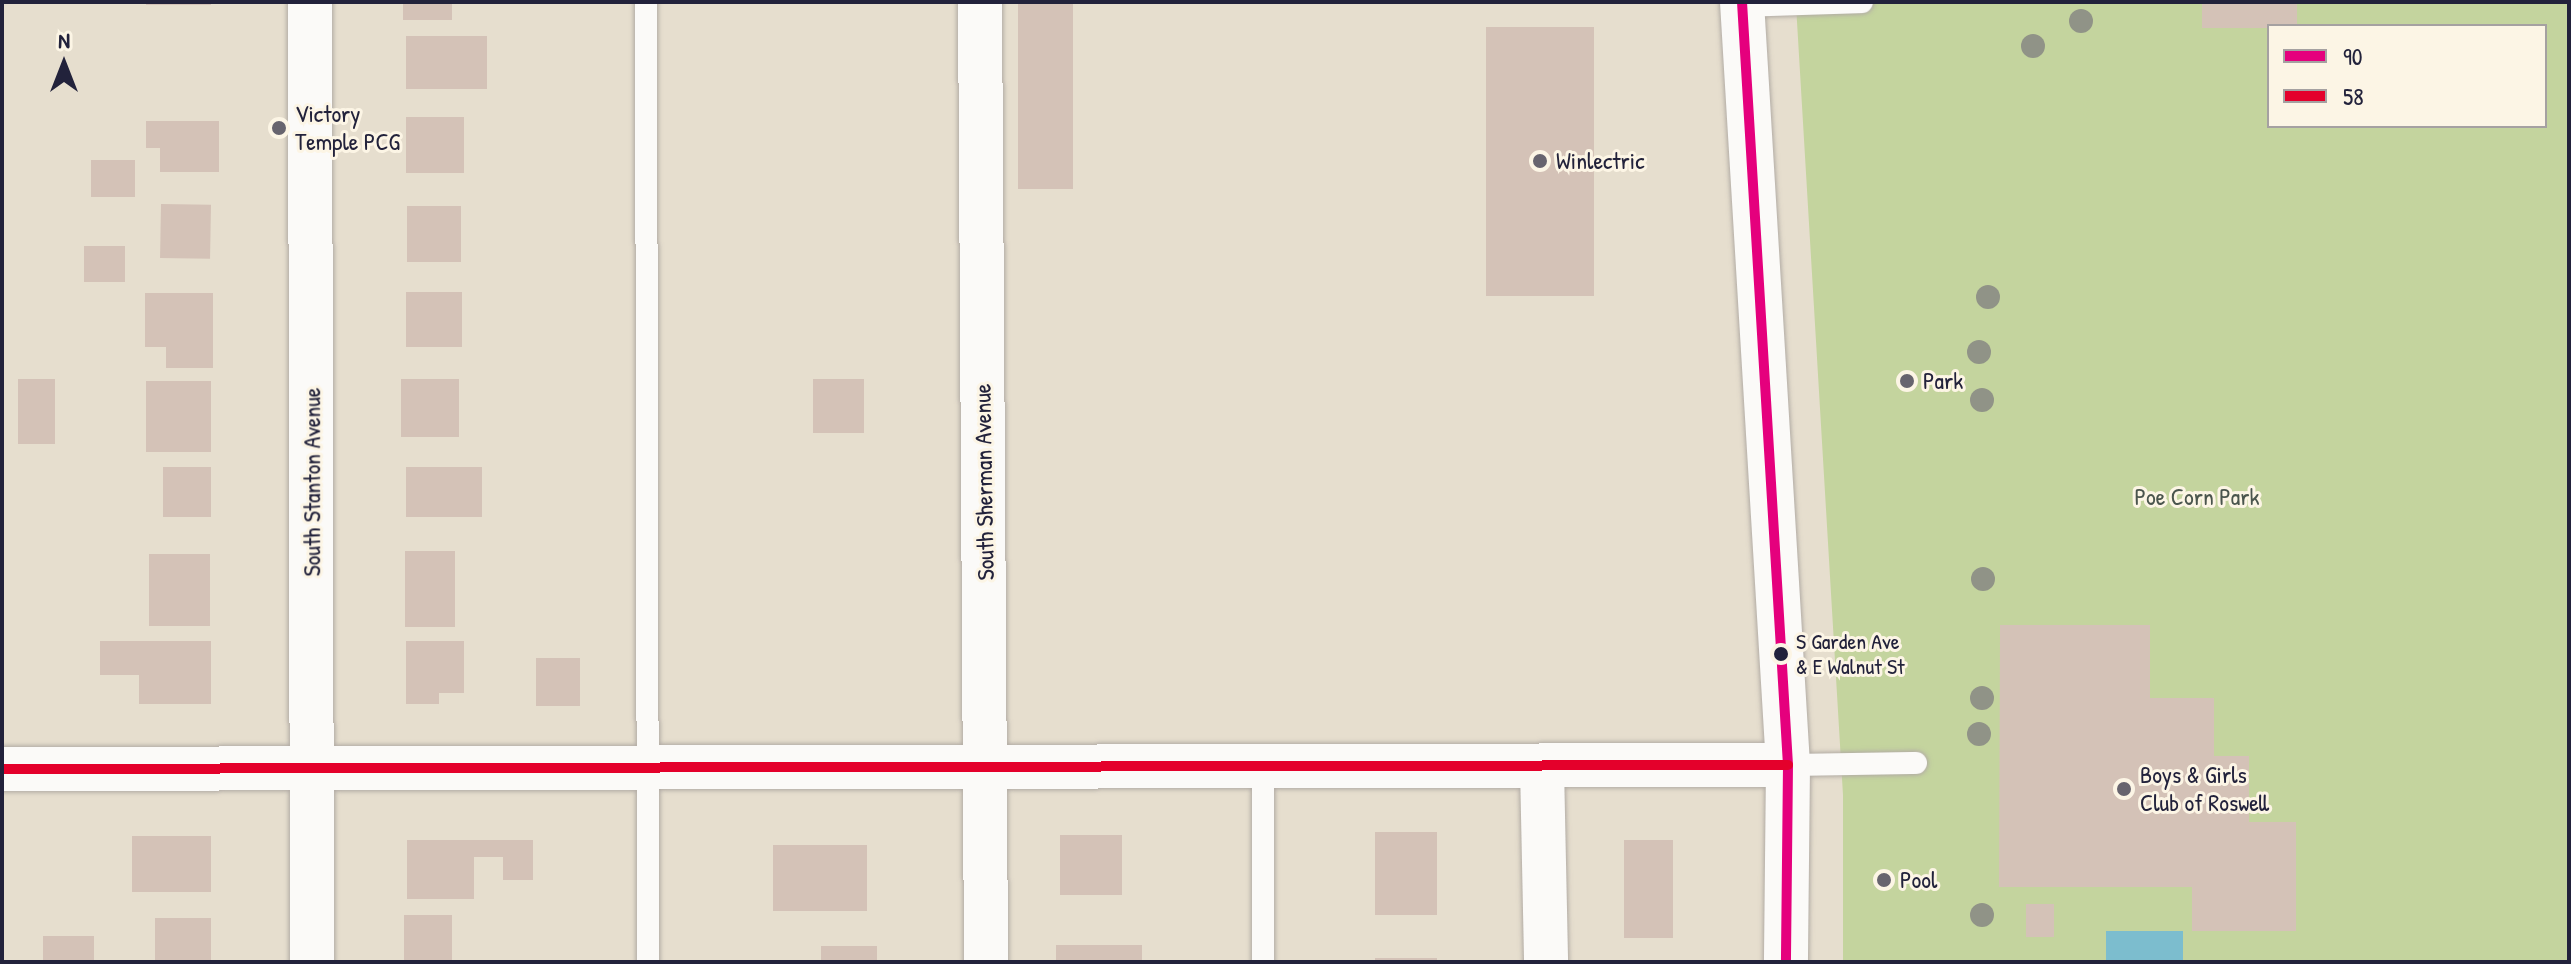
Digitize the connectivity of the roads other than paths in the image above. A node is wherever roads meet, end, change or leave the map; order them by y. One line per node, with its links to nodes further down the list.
1 (310, 2): 13 (street, South Stanton Avenue)
2 (646, 2): 12 (lane)
3 (980, 2): 8 (street, South Sherman Avenue)
4 (1862, 2): 5 (lane)
5 (1742, 4): 7 (street)
6 (1916, 763): 7 (lane)
7 (1788, 765): 10 (street); 19 (street)
8 (986, 766): 9 (street); 12 (street); 16 (street, South Sherman Avenue)
9 (1263, 767): 10 (street); 17 (lane)
10 (1542, 767): 18 (street)
11 (2, 769): 13 (street)
12 (646, 770): 13 (street); 15 (lane)
13 (314, 771): 14 (street, South Stanton Avenue)
14 (312, 962)
15 (648, 962)
16 (986, 962)
17 (1263, 962)
18 (1546, 962)
19 (1786, 962)

